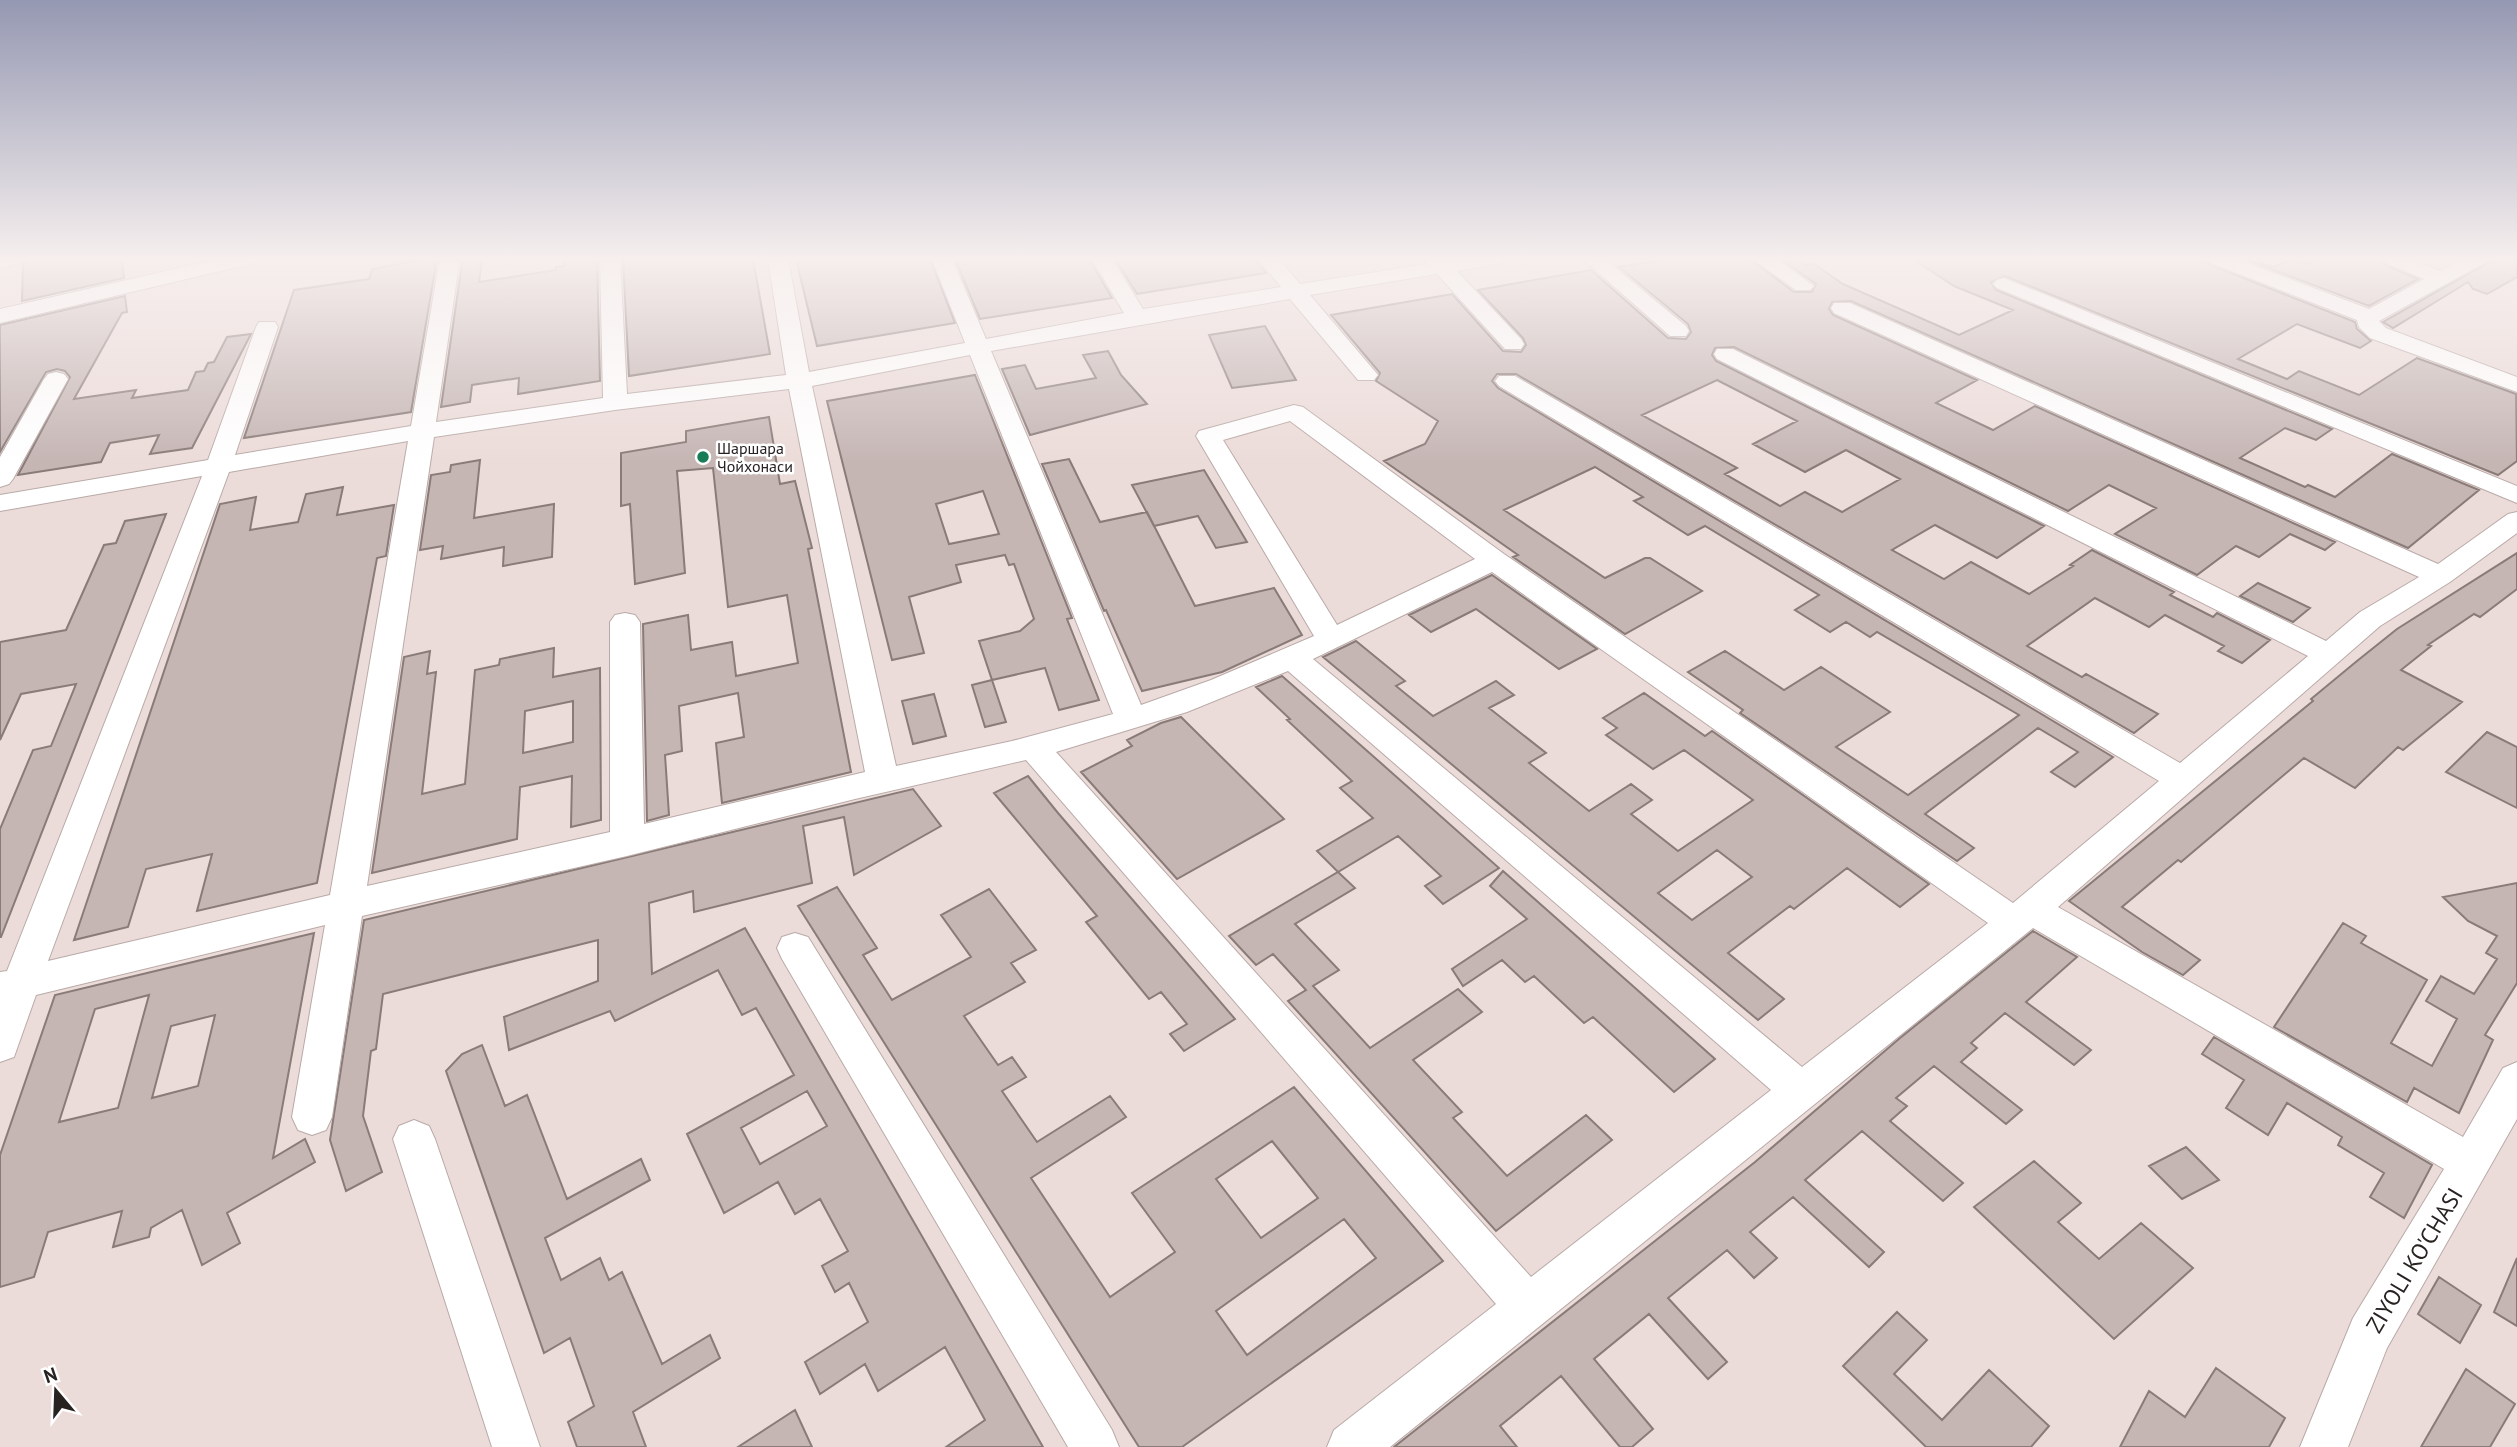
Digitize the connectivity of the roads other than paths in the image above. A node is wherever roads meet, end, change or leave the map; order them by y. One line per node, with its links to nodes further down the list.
1 (267, 327): 24 (street)
2 (439, 327): 23 (street)
3 (612, 327): 22 (street)
4 (790, 327): 19 (street)
5 (969, 327): 15 (street)
6 (1088, 327): 15 (street)
7 (1324, 327): 17 (street)
8 (1496, 327): 14 (street)
9 (1673, 327): 13 (street)
10 (1883, 327): 30 (street)
11 (2107, 327): 26 (street)
12 (2369, 327): 21 (street)
13 (1678, 331)
14 (1513, 345)
15 (978, 348): 19 (street); 35 (street)
16 (1724, 354): 33 (street)
17 (1366, 375)
18 (57, 379): 25 (street)
19 (799, 381): 22 (street); 37 (street)
20 (1507, 381): 38 (street)
21 (2517, 385)
22 (615, 403): 23 (street)
23 (423, 431): 24 (street); 40 (street)
24 (219, 465): 27 (street); 43 (street)
25 (0, 479)
26 (2517, 495)
27 (0, 503)
28 (2517, 520): 30 (street)
29 (1494, 560): 32 (street); 32 (street); 41 (street)
30 (2440, 576): 33 (street)
31 (625, 622): 39 (street)
32 (1331, 640): 34 (street)
33 (2328, 654): 38 (street)
34 (1292, 657): 35 (street); 46 (street)
35 (1131, 720): 36 (street)
36 (1032, 747): 37 (street); 50 (street)
37 (883, 779): 39 (street)
38 (2182, 779): 41 (street)
39 (627, 843): 40 (street)
40 (347, 905): 43 (street); 47 (street)
41 (2022, 915): 46 (street); 49 (street)
42 (796, 948): 52 (street)
43 (10, 986): 44 (street)
44 (0, 1045)
45 (2517, 1080): 49 (street, ZIYOLI KO'CHASI)
46 (1801, 1091): 50 (street)
47 (312, 1117)
48 (414, 1139): 51 (street)
49 (2471, 1163): 54 (street, ZIYOLI KO'CHASI)
50 (1528, 1307): 53 (street)
51 (516, 1447)
52 (1095, 1447)
53 (1351, 1447)
54 (2324, 1447)

